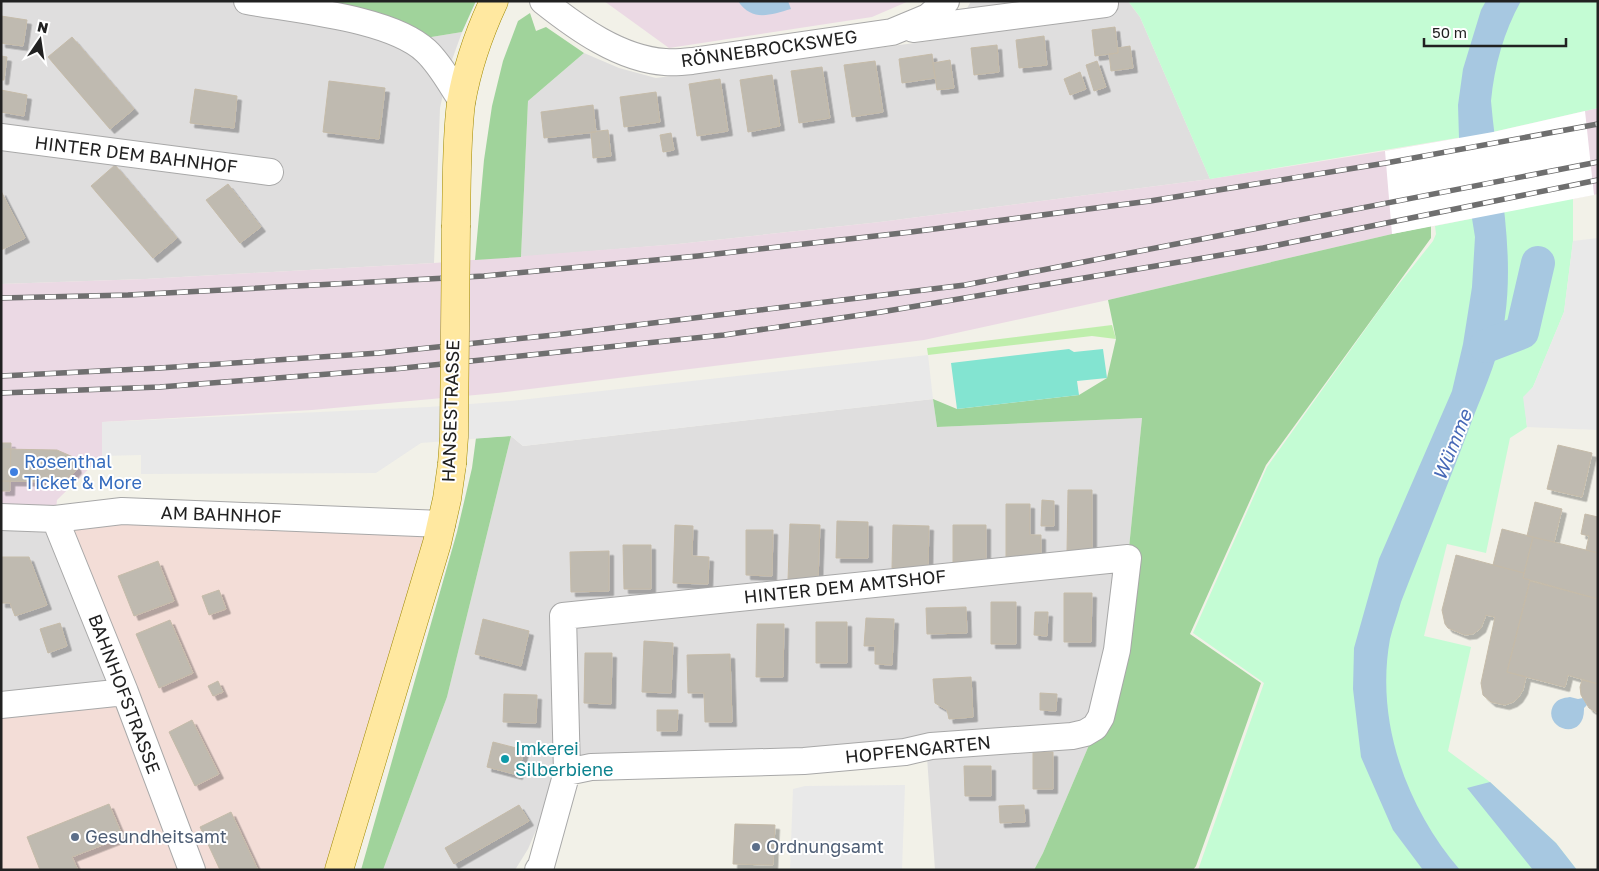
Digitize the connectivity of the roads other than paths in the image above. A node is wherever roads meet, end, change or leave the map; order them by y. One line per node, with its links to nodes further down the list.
1 (247, 1): 7 (street)
2 (494, 1): 7 (main road, HANSESTRASSE)
3 (543, 1): 6 (street, RÖNNEBROCKSWEG)
4 (946, 1): 6 (street, RÖNNEBROCKSWEG)
5 (1105, 4): 6 (street, RÖNNEBROCKSWEG)
6 (892, 32)
7 (462, 101): 12 (main road, HANSESTRASSE, bridge)
8 (1, 137): 9 (street, HINTER DEM BAHNHOF)
9 (270, 172)
10 (1, 517): 11 (street, AM BAHNHOF)
11 (55, 518): 12 (street, AM BAHNHOF); 14 (street, BAHNHOFSTRASSE)
12 (442, 524): 18 (main road, HANSESTRASSE)
13 (1128, 558): 16 (street, HOPFENGARTEN); 16 (street, HINTER DEM AMTSHOF)
14 (124, 692): 15 (street); 17 (street, BAHNHOFSTRASSE)
15 (1, 706)
16 (567, 772): 19 (street)
17 (192, 870)
18 (338, 870)
19 (538, 870)

